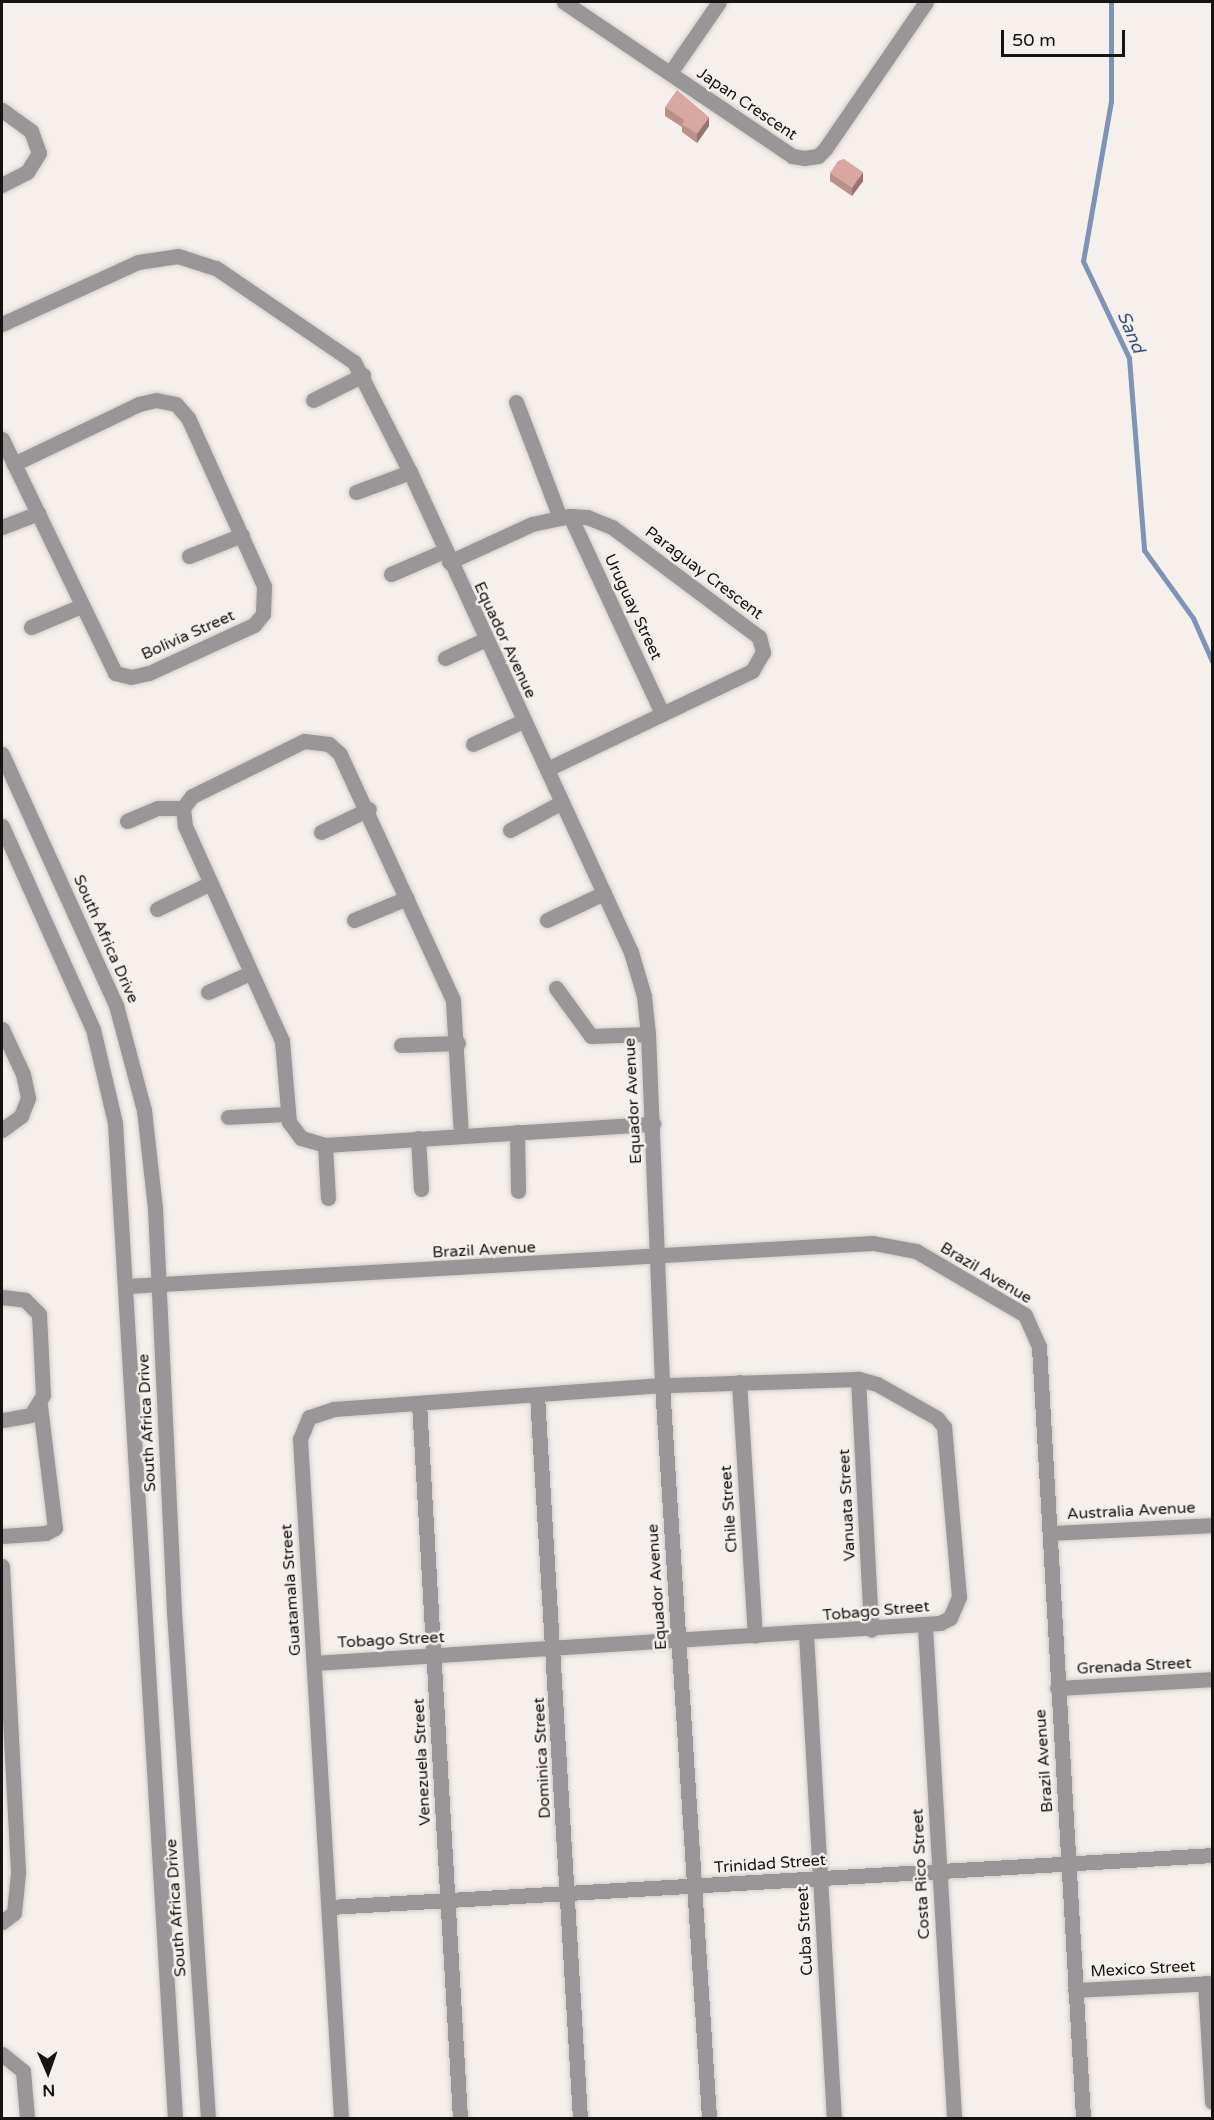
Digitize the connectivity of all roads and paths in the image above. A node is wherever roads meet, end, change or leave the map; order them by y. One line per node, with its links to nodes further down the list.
1 (564, 2): 4 (street, Japan Crescent)
2 (718, 2): 4 (street)
3 (926, 2): 4 (street, Japan Crescent)
4 (670, 74)
5 (2, 110): 6 (street)
6 (2, 185)
7 (2, 324): 8 (street, Equador Avenue)
8 (363, 375): 9 (street); 13 (street, Equador Avenue)
9 (313, 400)
10 (516, 402): 16 (street, Uruguay Street)
11 (2, 439): 12 (street, Bolivia Street)
12 (14, 464): 15 (street, Bolivia Street); 18 (street, Bolivia Street)
13 (410, 472): 14 (street); 20 (street, Equador Avenue)
14 (356, 492)
15 (38, 513): 17 (street); 22 (street, Bolivia Street)
16 (565, 517): 20 (street, Paraguay Crescent); 26 (street, Uruguay Street); 26 (street, Paraguay Crescent)
17 (2, 527)
18 (242, 535): 19 (street); 22 (street, Bolivia Street)
19 (189, 556)
20 (446, 556): 21 (street, Paraguay Crescent); 24 (street, Equador Avenue)
21 (391, 574)
22 (81, 606): 23 (street)
23 (31, 627)
24 (486, 639): 25 (street); 27 (street, Equador Avenue)
25 (445, 658)
26 (662, 713): 30 (street, Paraguay Crescent)
27 (523, 721): 28 (street); 30 (street, Equador Avenue)
28 (473, 744)
29 (2, 754): 63 (street, South Africa Drive)
30 (547, 769): 31 (street, Equador Avenue)
31 (562, 802): 36 (street); 39 (street, Equador Avenue)
32 (183, 808): 33 (street); 34 (street); 38 (street)
33 (369, 810): 37 (street); 40 (street)
34 (127, 821)
35 (2, 826): 64 (street, South Africa Drive)
36 (510, 830)
37 (321, 832)
38 (209, 884): 41 (street); 44 (street)
39 (604, 893): 43 (street); 48 (street, Equador Avenue)
40 (407, 898): 42 (street); 49 (street)
41 (157, 909)
42 (354, 920)
43 (547, 920)
44 (250, 973): 46 (street); 51 (street)
45 (556, 988): 48 (street)
46 (208, 992)
47 (2, 1029): 54 (street)
48 (648, 1034): 53 (street, Equador Avenue)
49 (458, 1043): 50 (street); 56 (street)
50 (401, 1045)
51 (288, 1114): 52 (street); 58 (street)
52 (228, 1117)
53 (653, 1124): 55 (street); 62 (street, Equador Avenue)
54 (2, 1130)
55 (517, 1132): 56 (street); 60 (street)
56 (461, 1136): 57 (street)
57 (417, 1138): 58 (street); 59 (street)
58 (325, 1145): 61 (street)
59 (421, 1188)
60 (518, 1191)
61 (328, 1198)
62 (659, 1258): 63 (street, Brazil Avenue); 68 (street, Equador Avenue); 74 (street, Brazil Avenue)
63 (158, 1285): 64 (street, Brazil Avenue); 102 (street, South Africa Drive)
64 (127, 1286): 101 (street, South Africa Drive)
65 (2, 1297): 71 (street)
66 (858, 1379): 67 (street, Tobago Street); 77 (street, Tobago Street); 78 (street, Vanuata Street)
67 (739, 1382): 68 (street, Tobago Street); 80 (street, Chile Street)
68 (662, 1385): 69 (street, Guatamala Street); 81 (street, Equador Avenue)
69 (537, 1395): 70 (street, Guatamala Street); 82 (street, Dominica Street)
70 (419, 1403): 83 (street, Venezuela Street); 84 (street, Guatamala Street)
71 (40, 1405): 72 (street); 75 (street)
72 (2, 1420)
73 (1212, 1526): 74 (street, Australia Avenue)
74 (1051, 1533): 86 (street, Brazil Avenue)
75 (2, 1536)
76 (2, 1566): 95 (street)
77 (925, 1627): 78 (street, Tobago Street); 89 (street, Costa Rico Street)
78 (871, 1630): 79 (street, Tobago Street)
79 (806, 1634): 80 (street, Tobago Street); 90 (street, Cuba Street)
80 (755, 1635): 81 (street, Tobago Street)
81 (678, 1642): 82 (street, Tobago Street); 91 (street, Equador Avenue)
82 (555, 1650): 83 (street, Tobago Street); 92 (street, Dominica Street)
83 (435, 1655): 84 (street, Tobago Street); 93 (street, Venezuela Street)
84 (314, 1663): 94 (street, Guatamala Street)
85 (1212, 1679): 86 (street, Grenada Street)
86 (1058, 1688): 88 (street, Brazil Avenue)
87 (1212, 1855): 88 (street, Trinidad Street)
88 (1069, 1865): 89 (street, Trinidad Street); 97 (street, Brazil Avenue)
89 (938, 1871): 90 (street, Trinidad Street); 108 (street, Costa Rico Street)
90 (820, 1879): 91 (street, Trinidad Street); 107 (street, Cuba Street)
91 (696, 1887): 92 (street, Trinidad Street); 106 (street, Equador Avenue)
92 (567, 1895): 93 (street, Trinidad Street); 105 (street, Dominica Street)
93 (446, 1898): 94 (street, Trinidad Street); 104 (street, Venezuela Street)
94 (330, 1907): 103 (street, Guatamala Street)
95 (2, 1923)
96 (1209, 1983): 97 (street, Mexico Street); 99 (street)
97 (1075, 1990): 109 (street, Brazil Avenue)
98 (2, 2054): 100 (street)
99 (1212, 2102)
100 (27, 2118)
101 (175, 2118)
102 (207, 2118)
103 (341, 2118)
104 (460, 2118)
105 (580, 2118)
106 (709, 2118)
107 (834, 2118)
108 (954, 2118)
109 (1083, 2118)

